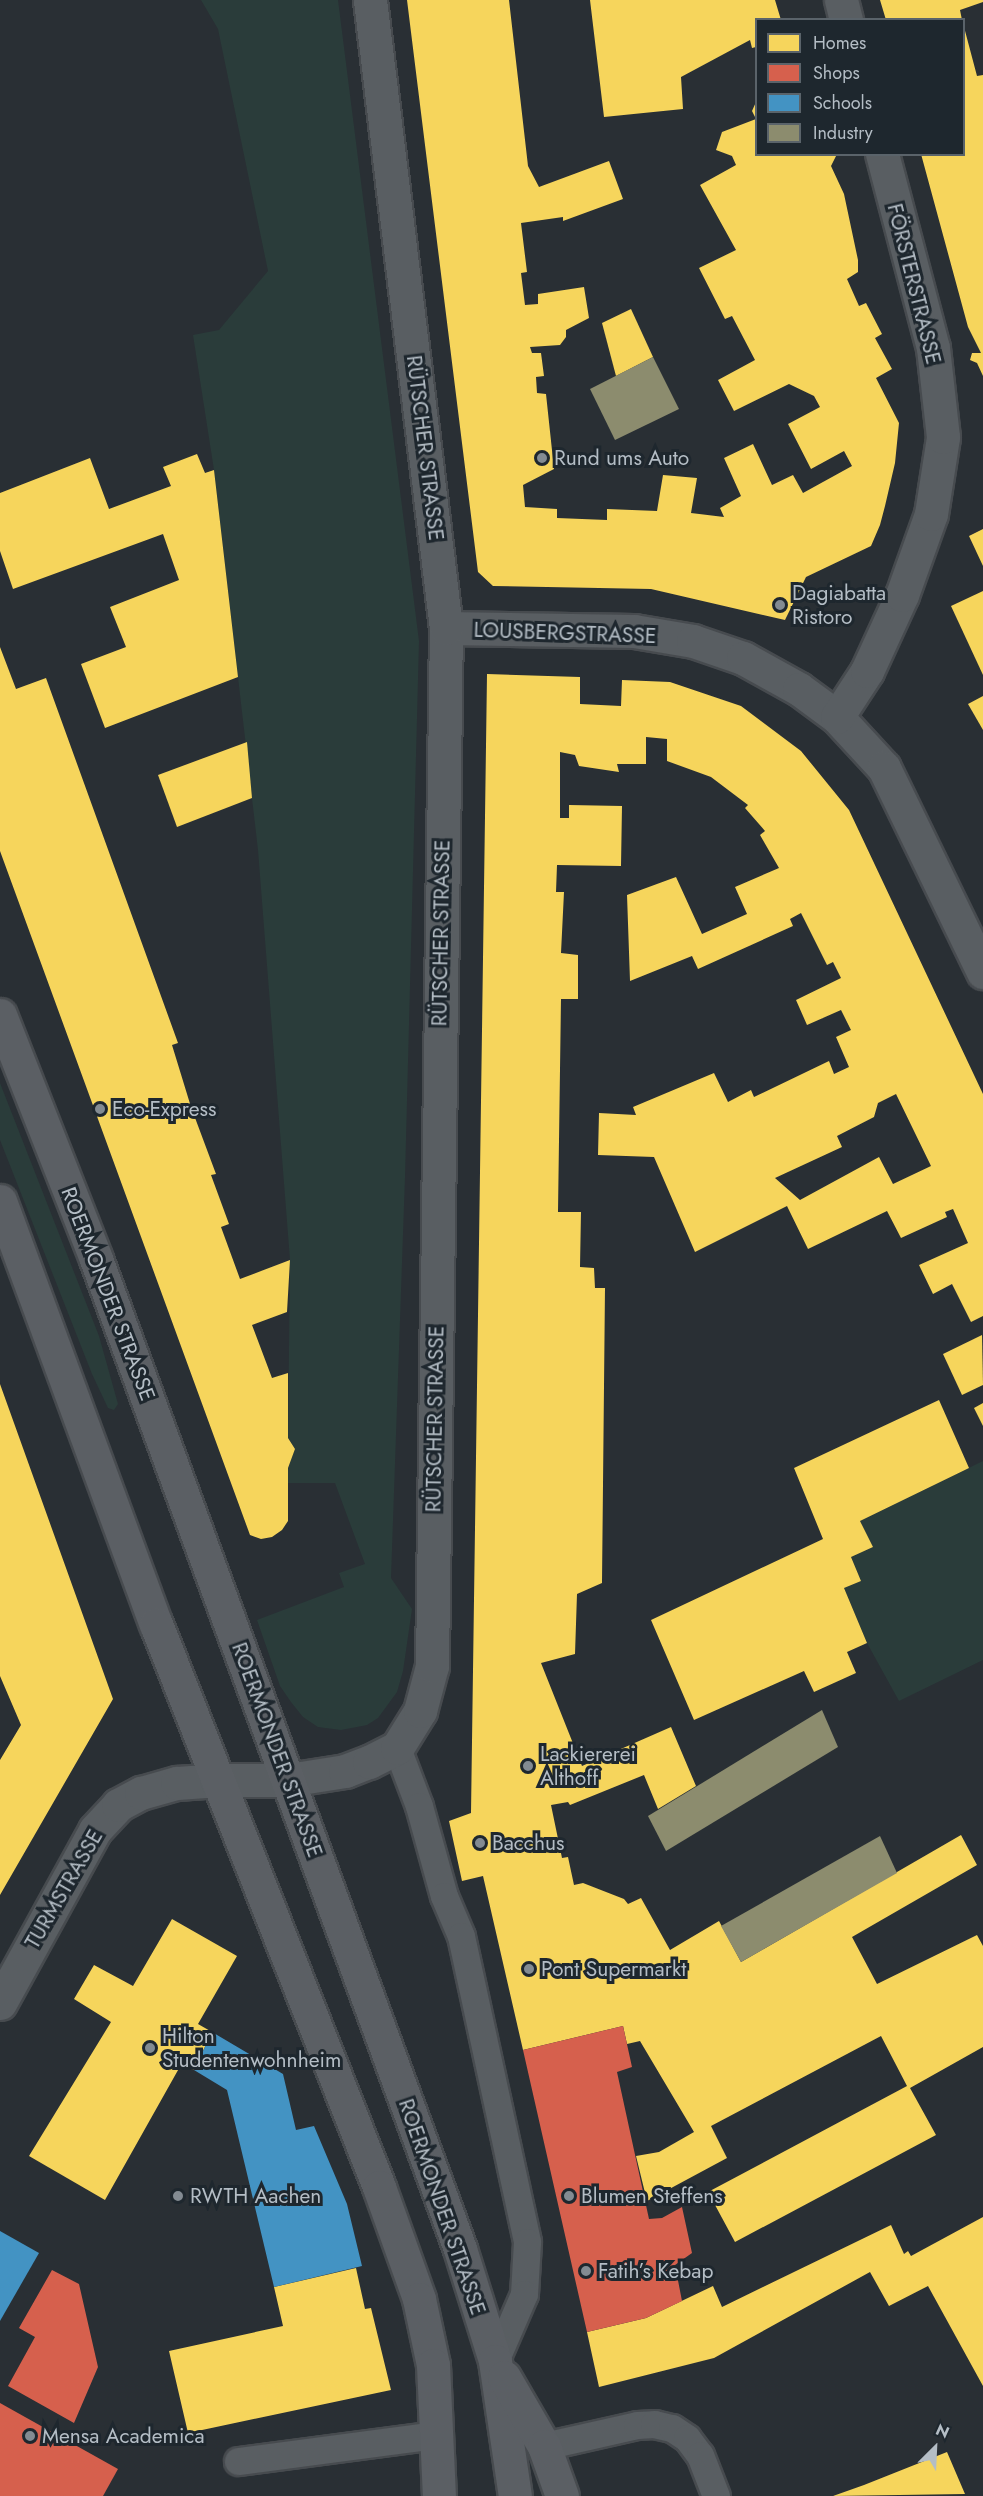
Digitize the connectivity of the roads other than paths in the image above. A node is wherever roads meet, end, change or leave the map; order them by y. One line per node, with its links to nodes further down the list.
1 (370, 0): 5 (street, RÜTSCHER STRASSE)
2 (841, 0): 3 (street)
3 (846, 18)
4 (883, 156): 6 (street, FÖRSTERSTRASSE)
5 (446, 628): 6 (street, LOUSBERGSTRASSE); 10 (street, RÜTSCHER STRASSE)
6 (837, 717): 7 (street, LOUSBERGSTRASSE)
7 (983, 972)
8 (0, 1015): 12 (main road, ROERMONDER STRASSE)
9 (0, 1201): 11 (main road)
10 (397, 1748): 12 (street); 14 (lane)
11 (216, 1780): 12 (street, TURMSTRASSE); 13 (street, TURMSTRASSE); 15 (main road)
12 (288, 1780): 14 (main road, ROERMONDER STRASSE)
13 (0, 2003)
14 (495, 2361): 16 (main road); 19 (main road, ROERMONDER STRASSE)
15 (436, 2435): 17 (lane); 18 (main road)
16 (544, 2446): 20 (main road); 21 (lane)
17 (238, 2461)
18 (439, 2496)
19 (515, 2496)
20 (562, 2496)
21 (716, 2496)

